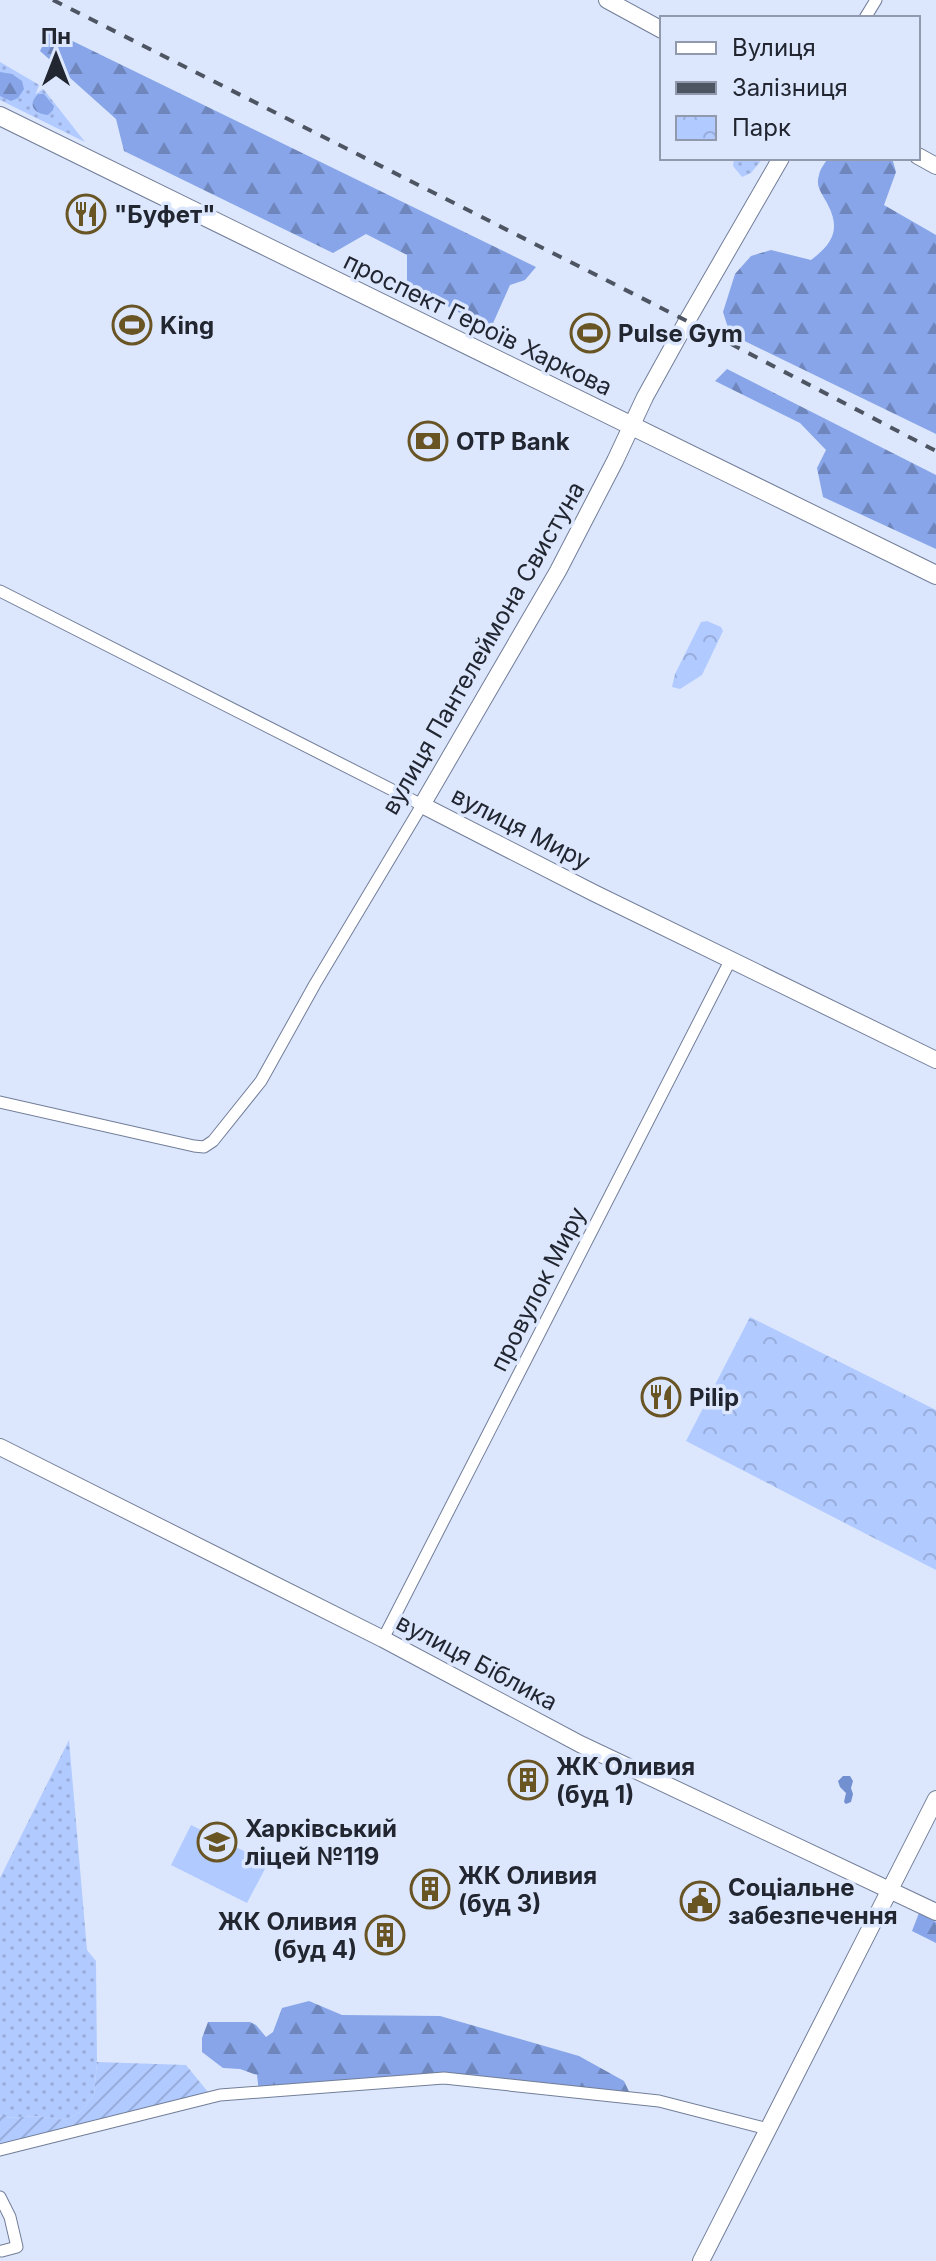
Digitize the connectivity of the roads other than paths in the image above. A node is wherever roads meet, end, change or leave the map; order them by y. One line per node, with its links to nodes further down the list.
1 (607, 0): 2 (street)
2 (660, 29)
3 (0, 116): 5 (main road, проспект Героїв Харкова)
4 (780, 160): 5 (street, вулиця Пантелеймона Свистуна)
5 (631, 426): 6 (main road, проспект Героїв Харкова); 8 (street, вулиця Пантелеймона Свистуна)
6 (936, 575)
7 (0, 591): 8 (street, вулиця Миру)
8 (422, 805): 9 (street, вулиця Миру); 11 (street, вулиця Пантелеймона Свистуна)
9 (731, 959): 10 (street, вулиця Миру); 13 (street, провулок Миру)
10 (936, 1060)
11 (0, 1102)
12 (0, 1447): 13 (street, вулиця Біблика)
13 (383, 1639): 15 (street, вулиця Біблика)
14 (936, 1799): 15 (street)
15 (891, 1890): 16 (street, вулиця Біблика); 17 (street)
16 (936, 1912)
17 (768, 2129): 18 (street); 21 (street)
18 (0, 2150)
19 (0, 2197): 20 (street)
20 (2, 2251)
21 (701, 2261)

